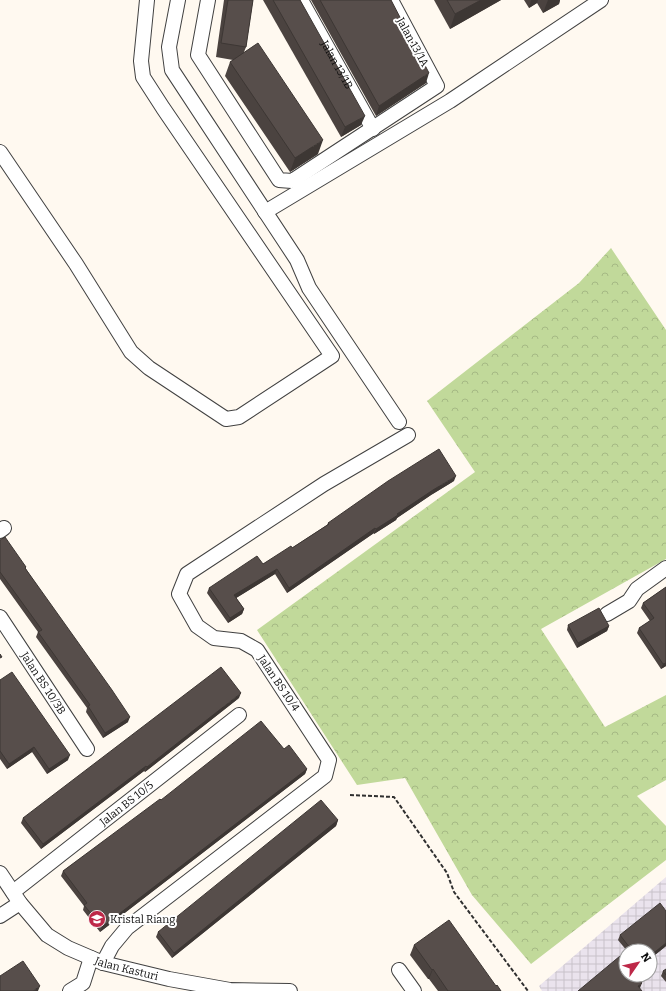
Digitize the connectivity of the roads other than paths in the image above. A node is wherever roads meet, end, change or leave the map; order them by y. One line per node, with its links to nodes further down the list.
1 (147, 0): 8 (street)
2 (178, 0): 9 (street)
3 (208, 0): 7 (street)
4 (301, 0): 7 (street, Jalan 13/1B)
5 (390, 0): 7 (street, Jalan 13/1A)
6 (601, 0): 9 (street)
7 (373, 129)
8 (0, 152)
9 (265, 212): 10 (street)
10 (400, 422)
11 (408, 435): 20 (street, Jalan BS 10/4)
12 (666, 568): 13 (street)
13 (607, 614)
14 (0, 617): 16 (street, Jalan BS 10/3B)
15 (238, 715): 18 (street, Jalan BS 10/5)
16 (87, 749)
17 (0, 872): 18 (street, Jalan Kasturi)
18 (17, 898): 19 (street, Jalan BS 10/5); 20 (street, Jalan Kasturi)
19 (0, 916)
20 (97, 961): 22 (street); 23 (street, Jalan Kasturi)
21 (399, 970): 25 (street)
22 (70, 991)
23 (268, 991): 24 (street, Jalan Kasturi)
24 (290, 991)
25 (414, 991)

